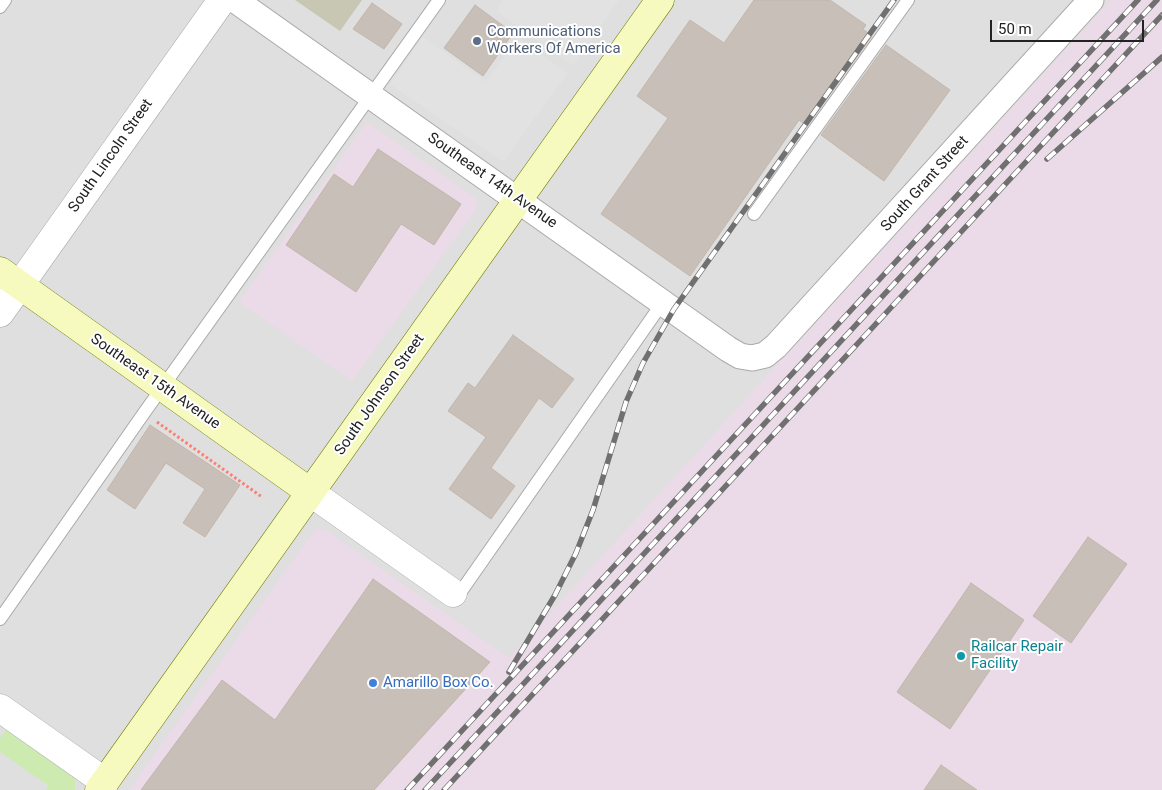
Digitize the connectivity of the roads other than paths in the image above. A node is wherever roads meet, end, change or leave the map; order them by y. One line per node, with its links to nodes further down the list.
1 (5, 0): 8 (lane)
2 (222, 0): 12 (street, South Lincoln Street)
3 (235, 0): 9 (street, Southeast 14th Avenue)
4 (439, 0): 9 (lane)
5 (660, 0): 10 (main road, South Johnson Street)
6 (908, 0): 11 (lane)
7 (1091, 0): 15 (street, South Grant Street)
8 (0, 7)
9 (372, 96): 10 (street, Southeast 14th Avenue); 16 (lane)
10 (518, 199): 13 (street, Southeast 14th Avenue); 17 (main road, South Johnson Street)
11 (754, 214)
12 (10, 278): 14 (street, South Lincoln Street); 16 (main road, Southeast 15th Avenue)
13 (663, 302): 15 (street, Southeast 14th Avenue); 18 (lane)
14 (0, 312)
15 (752, 358)
16 (163, 387): 17 (main road, Southeast 15th Avenue); 19 (lane)
17 (310, 492): 18 (street); 21 (main road, South Johnson Street)
18 (453, 593)
19 (0, 619)
20 (0, 708): 21 (street)
21 (102, 786)

